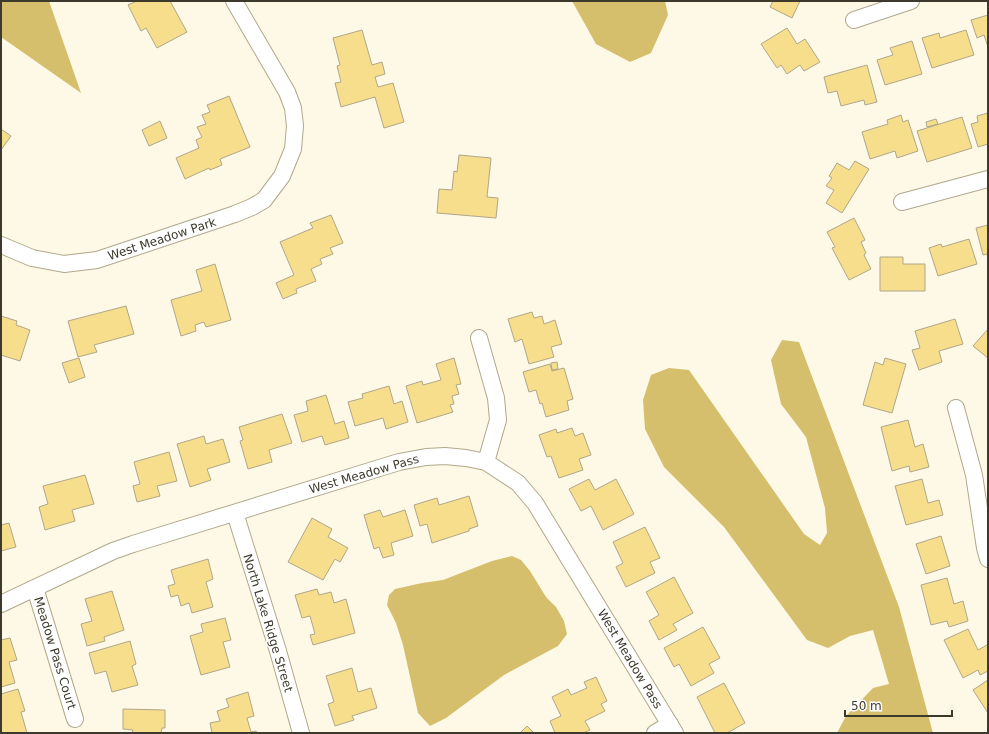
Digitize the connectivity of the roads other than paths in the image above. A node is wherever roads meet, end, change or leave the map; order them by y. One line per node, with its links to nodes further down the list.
1 (234, 1): 6 (street, West Meadow Park)
2 (911, 1): 3 (street)
3 (854, 20)
4 (988, 180): 5 (street)
5 (902, 202)
6 (1, 245)
7 (479, 338): 9 (street)
8 (956, 408): 11 (street)
9 (486, 462): 10 (street, West Meadow Pass); 15 (street, West Meadow Pass)
10 (235, 513): 12 (street, West Meadow Pass); 16 (street, North Lake Ridge Street)
11 (988, 559)
12 (35, 588): 13 (street, West Meadow Pass); 14 (street, Meadow Pass Court)
13 (1, 604)
14 (75, 719)
15 (673, 728): 17 (street)
16 (301, 733)
17 (655, 733)

